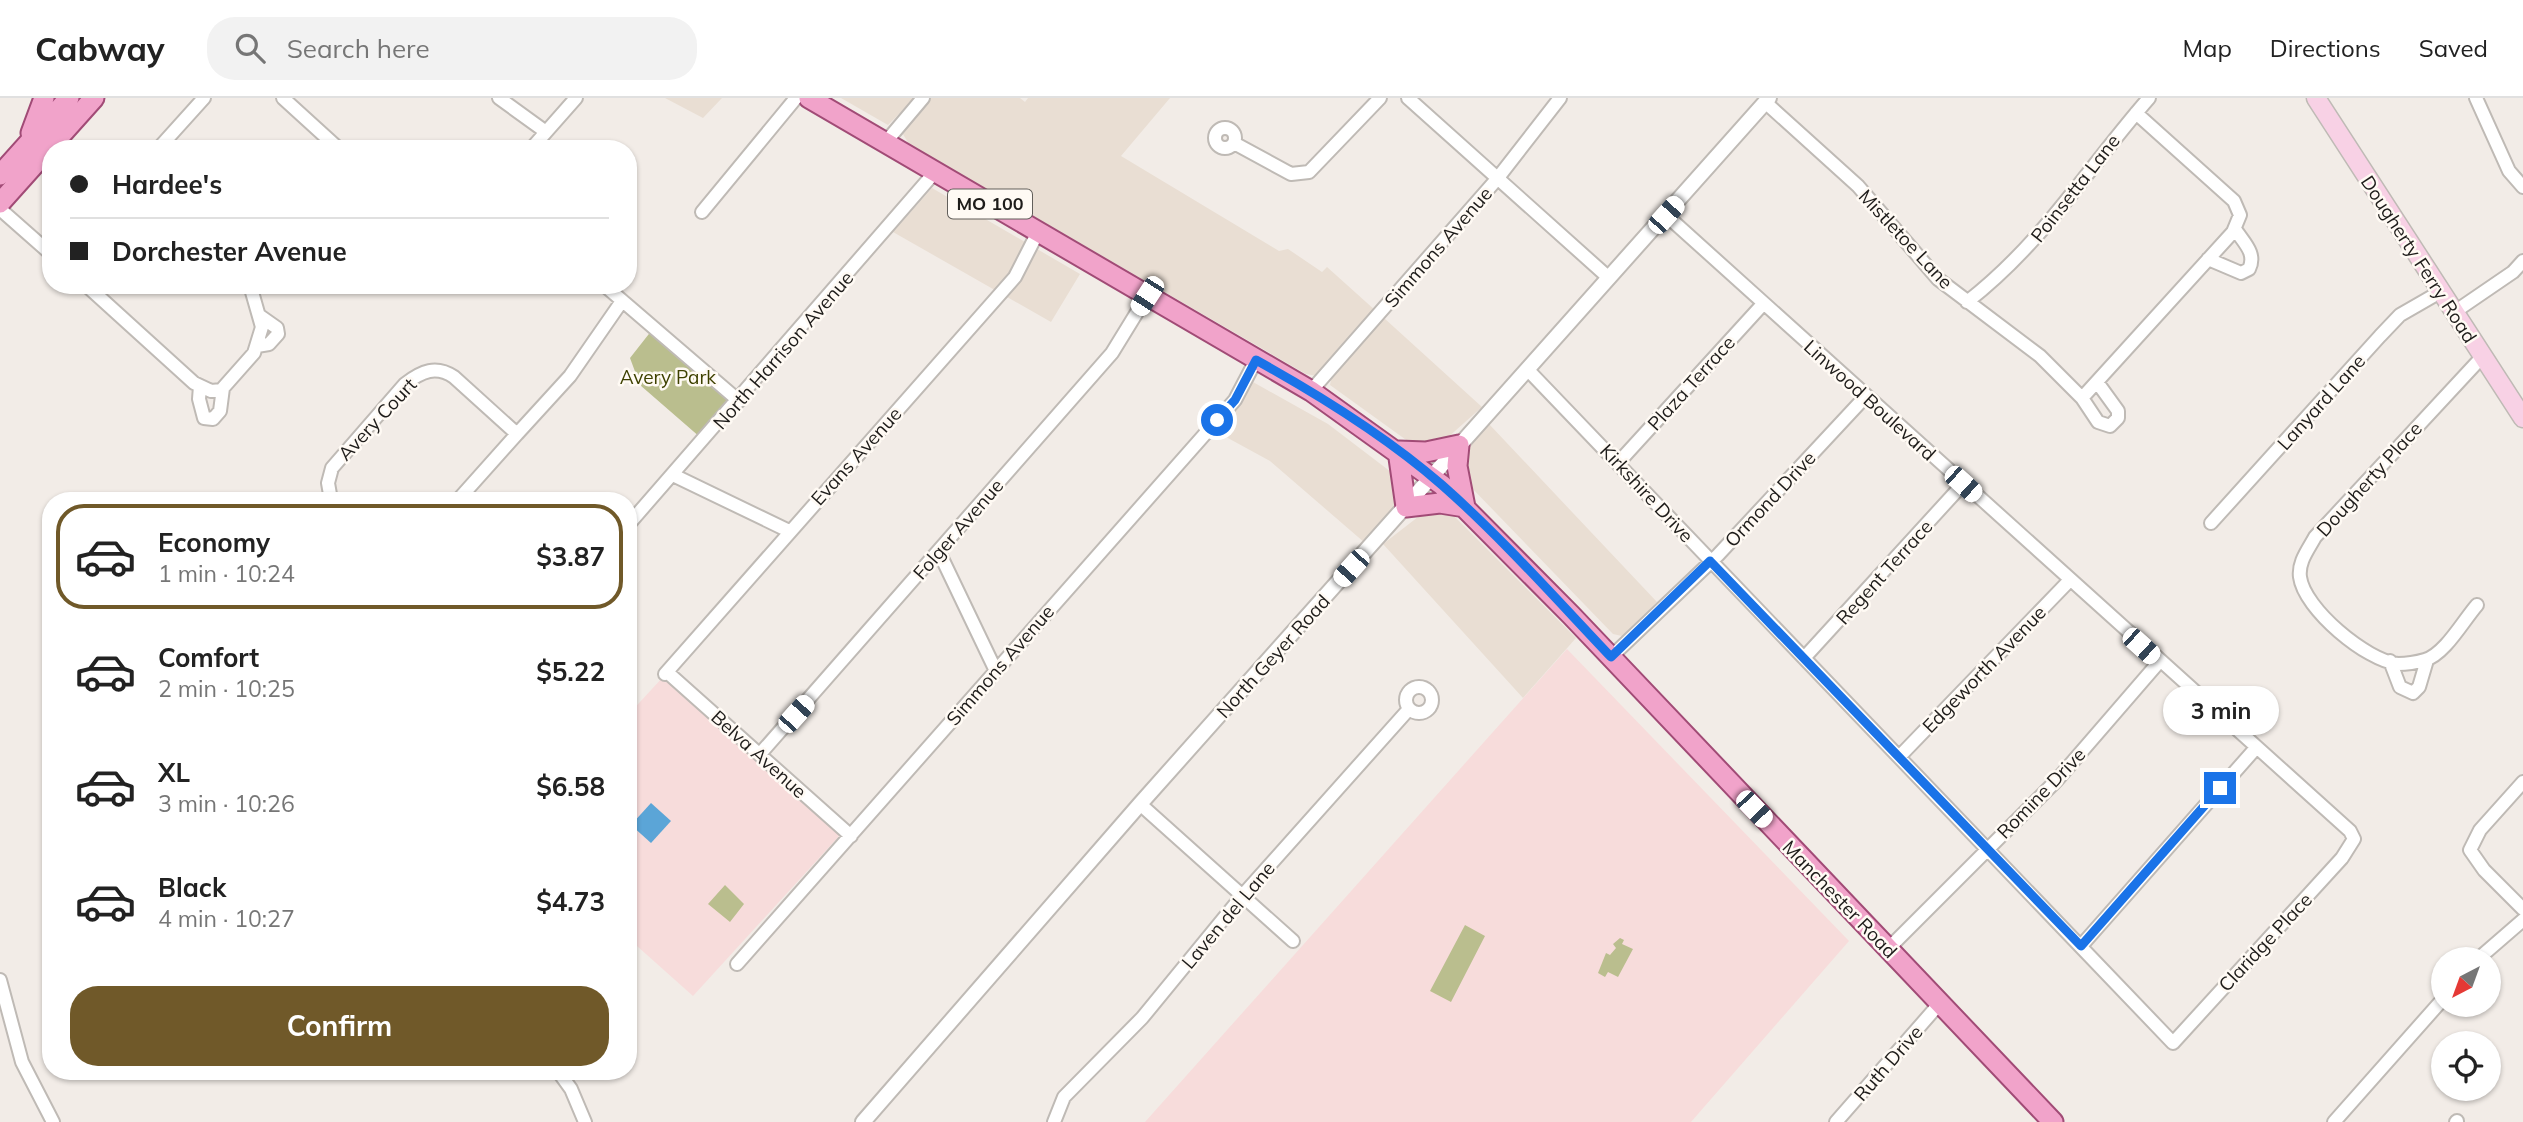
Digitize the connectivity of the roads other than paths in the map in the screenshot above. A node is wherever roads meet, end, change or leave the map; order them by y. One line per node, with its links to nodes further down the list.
1 (44, 98): 26 (main road)
2 (69, 98): 26 (main road)
3 (94, 98): 20 (main road)
4 (204, 98): 21 (street)
5 (283, 98): 22 (street)
6 (499, 98): 19 (street)
7 (576, 98): 19 (street)
8 (796, 98): 33 (street)
9 (809, 98): 24 (main road, Manchester Road / MO 100)
10 (923, 98): 24 (street)
11 (1380, 98): 25 (street)
12 (1408, 98): 30 (street)
13 (1560, 98): 30 (street, Simmons Avenue)
14 (2149, 98): 18 (street, Poinsetta Lane)
15 (2316, 98): 41 (main road, Dougherty Ferry Road)
16 (2476, 98): 31 (street)
17 (1767, 100): 34 (street, North Geyer Road); 47 (street, Mistletoe Lane)
18 (2136, 113): 35 (street); 47 (street, Poinsetta Lane)
19 (545, 132): 23 (street)
20 (57, 140)
21 (166, 140)
22 (329, 140)
23 (538, 140)
24 (885, 143): 28 (main road, Manchester Road / MO 100)
25 (1234, 143)
26 (20, 154): 29 (main road)
27 (42, 158): 32 (main road)
28 (935, 172): 36 (main road, Manchester Road / MO 100); 59 (street, North Harrison Avenue)
29 (0, 175)
30 (1497, 179): 40 (street); 56 (street, Simmons Avenue)
31 (2523, 187)
32 (0, 206): 37 (street)
33 (702, 212)
34 (1666, 215): 40 (street, North Geyer Road); 48 (street, Linwood Boulevard)
35 (2235, 229): 38 (street); 38 (street)
36 (1038, 232): 45 (main road, Manchester Road / MO 100); 74 (street, Evans Avenue)
37 (42, 246)
38 (2208, 259): 53 (street)
39 (2523, 261): 49 (street)
40 (1609, 278): 52 (street, North Geyer Road)
41 (2440, 292): 49 (main road, Dougherty Ferry Road); 73 (street, Lanyard Lane)
42 (96, 294): 54 (street)
43 (253, 294): 55 (street)
44 (614, 294): 46 (street)
45 (1147, 296): 51 (main road, Manchester Road / MO 100); 75 (street, Folger Avenue)
46 (622, 302): 59 (street); 61 (street)
47 (1967, 302): 58 (street, Mistletoe Lane)
48 (1763, 304): 57 (street, Linwood Boulevard); 64 (street, Plaza Terrace)
49 (2453, 313): 50 (main road, Dougherty Ferry Road)
50 (2482, 357): 60 (main road, Dougherty Ferry Road); 82 (street, Dougherty Place)
51 (1256, 360): 56 (main road, Manchester Road / MO 100); 84 (street, Simmons Avenue)
52 (1527, 369): 62 (street, North Geyer Road); 64 (street, Kirkshire Drive)
53 (2097, 382): 58 (street); 58 (street, Mistletoe Lane)
54 (200, 386): 55 (street); 55 (street)
55 (222, 390)
56 (1311, 391): 63 (main road, Manchester Road / MO 100)
57 (1866, 396): 67 (street, Linwood Boulevard); 76 (street, Ormond Drive)
58 (2082, 398)
59 (739, 401): 65 (street, North Harrison Avenue)
60 (2523, 418)
61 (517, 434): 68 (street, Avery Court); 69 (street)
62 (1459, 445): 63 (main road); 66 (street, North Geyer Road); 71 (main road)
63 (1398, 451): 66 (main road, Manchester Road / MO 100); 70 (main road)
64 (1618, 463): 76 (street, Kirkshire Drive)
65 (673, 475): 72 (street, North Harrison Avenue); 74 (street)
66 (1431, 476): 70 (street, North Geyer Road); 71 (main road, Manchester Road / MO 100)
67 (1963, 484): 77 (street, Linwood Boulevard); 80 (street, Regent Terrace)
68 (330, 492)
69 (465, 492)
70 (1406, 507): 71 (main road); 91 (street, North Geyer Road)
71 (1465, 507): 79 (main road, Manchester Road / MO 100)
72 (637, 515)
73 (2211, 523)
74 (789, 531): 85 (street, Evans Avenue)
75 (939, 552): 84 (street); 88 (street, Folger Avenue)
76 (1710, 561): 79 (street, Ormond Drive); 80 (street, Kirkshire Drive)
77 (2069, 581): 83 (street, Linwood Boulevard); 89 (street, Edgeworth Avenue)
78 (2477, 606): 81 (street)
79 (1611, 657): 101 (main road, Manchester Road / MO 100)
80 (1804, 658): 89 (street, Kirkshire Drive)
81 (2427, 660): 82 (street, Dougherty Place); 82 (street)
82 (2390, 661)
83 (2159, 662): 87 (street, Linwood Boulevard); 94 (street, Romine Drive)
84 (995, 669): 92 (street, Simmons Avenue)
85 (666, 673): 88 (street, Belva Avenue)
86 (1409, 709): 95 (street, Laven del Lane)
87 (2255, 749): 93 (street, Linwood Boulevard); 99 (street)
88 (760, 754): 92 (street, Belva Avenue)
89 (1899, 757): 94 (street, Kirkshire Drive)
90 (2523, 782): 96 (street)
91 (1140, 804): 95 (street); 110 (street, North Geyer Road)
92 (851, 836): 102 (street, Simmons Avenue)
93 (2354, 839): 106 (street, Claridge Place)
94 (1987, 849): 99 (street, Kirkshire Drive); 101 (street, Romine Drive)
95 (1242, 895): 98 (street); 111 (street, Laven del Lane)
96 (2523, 909)
97 (2523, 920): 100 (street)
98 (1293, 941)
99 (2081, 946): 106 (street, Kirkshire Drive)
100 (2492, 947)
101 (1888, 949): 104 (main road, Manchester Road / MO 100)
102 (737, 964)
103 (0, 980): 108 (street)
104 (1940, 1003): 112 (street, Ruth Drive); 113 (main road, Manchester Road / MO 100)
105 (2431, 1013): 114 (street)
106 (2173, 1043)
107 (565, 1080): 109 (street)
108 (53, 1122)
109 (585, 1122)
110 (863, 1122)
111 (1054, 1122)
112 (1836, 1122)
113 (2053, 1122)
114 (2334, 1122)

